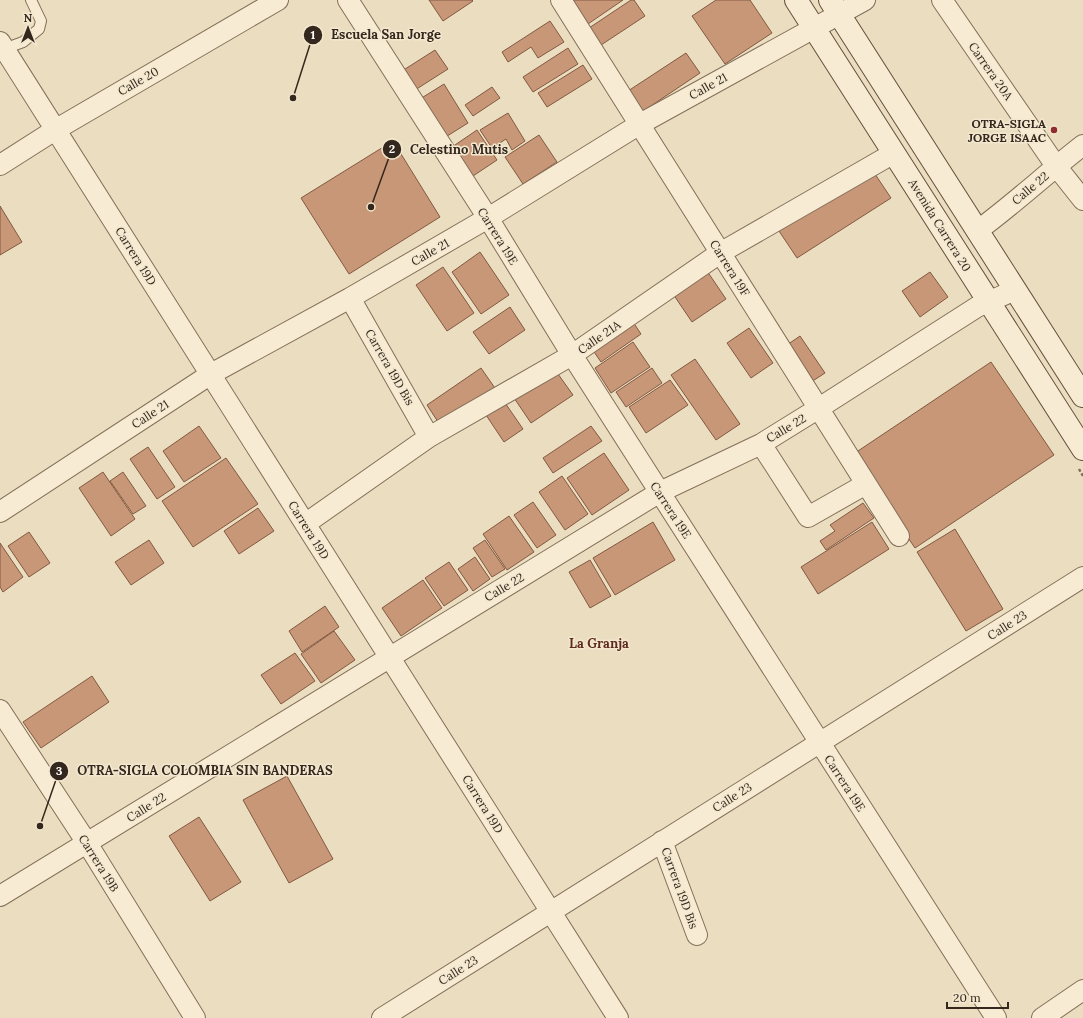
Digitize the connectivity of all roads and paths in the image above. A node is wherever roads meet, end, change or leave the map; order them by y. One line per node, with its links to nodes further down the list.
1 (31, 0): 10 (lane)
2 (278, 0): 12 (street, Calle 20)
3 (348, 0): 18 (street, Carrera 19E)
4 (561, 0): 11 (street, Carrera 19F)
5 (796, 0): 9 (street, Avenida Carrera 20)
6 (865, 0): 8 (street, Calle 21)
7 (942, 0): 16 (street, Carrera 20A)
8 (835, 7): 9 (street, Calle 21); 19 (street)
9 (814, 28): 11 (street, Calle 21); 14 (street, Avenida Carrera 20)
10 (2, 45): 12 (street, Carrera 19D)
11 (640, 124): 18 (street, Calle 21); 20 (street, Carrera 19F)
12 (55, 130): 15 (street, Calle 20); 25 (street, Carrera 19D)
13 (1083, 145): 16 (street, Calle 22)
14 (894, 153): 20 (street, Calle 21A); 23 (street, Avenida Carrera 20)
15 (0, 165)
16 (1056, 166): 17 (street, Carrera 20A); 19 (street, Calle 22)
17 (1083, 200)
18 (488, 218): 22 (street, Calle 21); 24 (street, Carrera 19E)
19 (977, 231): 21 (street)
20 (720, 253): 24 (street, Calle 21A); 27 (street, Carrera 19F)
21 (1016, 290): 23 (street, Calle 22); 26 (street)
22 (350, 298): 25 (street, Calle 21); 28 (street, Carrera 19D Bis)
23 (989, 302): 27 (street, Calle 22); 30 (street, Avenida Carrera 20)
24 (572, 355): 28 (street, Calle 21A); 32 (street, Carrera 19E)
25 (211, 374): 33 (street, Calle 21); 34 (street, Carrera 19D)
26 (1083, 396)
27 (820, 408): 29 (street, Calle 22); 31 (street, Carrera 19F)
28 (429, 437): 34 (street, Calle 21A)
29 (761, 444): 31 (street); 32 (street, Calle 22)
30 (1083, 449)
31 (866, 484): 35 (street, Carrera 19F)
32 (660, 492): 37 (street, Calle 22); 39 (street, Carrera 19E)
33 (0, 512)
34 (305, 524): 37 (street, Carrera 19D)
35 (899, 536)
36 (1083, 577): 39 (street, Calle 23)
37 (390, 657): 41 (street, Calle 22); 43 (street, Carrera 19D)
38 (0, 710): 41 (street, Carrera 19B)
39 (819, 742): 40 (street, Calle 23); 49 (street, Carrera 19E)
40 (662, 841): 43 (street, Calle 23); 44 (street, Carrera 19D Bis)
41 (87, 843): 42 (street, Calle 22); 46 (street, Carrera 19B)
42 (0, 896)
43 (551, 912): 47 (street, Calle 23); 48 (street, Carrera 19D)
44 (697, 935)
45 (1083, 990): 50 (street)
46 (195, 1018)
47 (382, 1018)
48 (618, 1018)
49 (996, 1018)
50 (1042, 1018)

